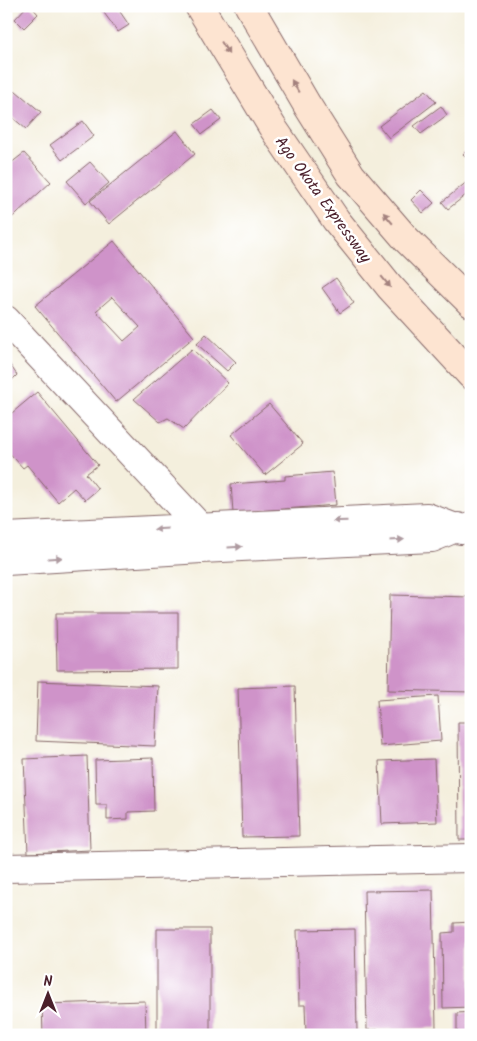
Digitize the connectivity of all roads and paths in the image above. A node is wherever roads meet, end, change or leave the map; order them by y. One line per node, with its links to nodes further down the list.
1 (249, 6): 3 (main road, one-way to 1)
2 (209, 10): 5 (main road, Ago Okota Expressway, one-way to 5)
3 (471, 303)
4 (6, 320): 8 (street)
5 (471, 375)
6 (464, 527): 8 (street)
7 (6, 536): 8 (street, one-way to 7)
8 (200, 538): 9 (street, one-way to 8)
9 (6, 561)
10 (471, 858): 11 (street)
11 (6, 868)

